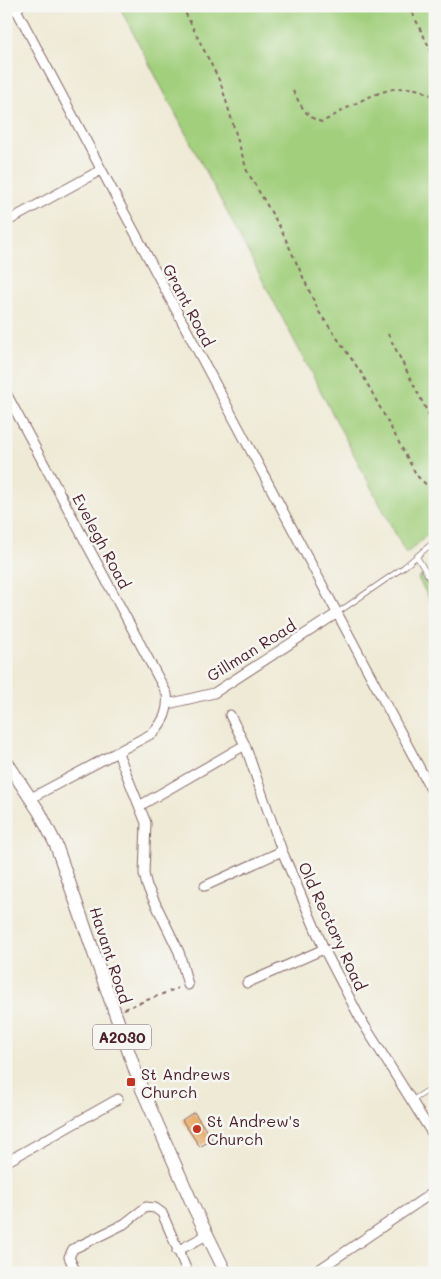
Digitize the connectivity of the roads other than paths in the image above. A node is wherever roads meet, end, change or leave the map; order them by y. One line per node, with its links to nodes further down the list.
1 (6, 8): 2 (street)
2 (18, 8): 3 (street, Grant Road)
3 (101, 170): 4 (street); 9 (street, Grant Road)
4 (6, 222)
5 (6, 393): 10 (street, Evelegh Road)
6 (435, 541): 7 (lane, Gillman Road)
7 (417, 557): 8 (lane); 9 (lane, Gillman Road)
8 (435, 587)
9 (336, 614): 10 (street, Gillman Road); 16 (street, Grant Road)
10 (168, 704): 13 (street)
11 (230, 715): 12 (street, Old Rectory Road)
12 (245, 745): 17 (street); 18 (street, Old Rectory Road)
13 (118, 753): 15 (street); 17 (street)
14 (6, 761): 15 (main road, Havant Road / A2030)
15 (31, 798): 29 (main road, Havant Road / A2030)
16 (435, 798)
17 (141, 805): 22 (street)
18 (282, 851): 19 (street); 20 (street, Old Rectory Road)
19 (205, 886)
20 (324, 949): 21 (street); 25 (street, Old Rectory Road)
21 (246, 983)
22 (188, 985)
23 (435, 1086): 25 (lane)
24 (118, 1099): 27 (street)
25 (412, 1101): 26 (street, Old Rectory Road)
26 (435, 1138)
27 (6, 1162)
28 (435, 1191): 34 (street)
29 (206, 1235): 30 (street); 33 (main road, Havant Road / A2030)
30 (177, 1251): 31 (street); 32 (street)
31 (76, 1273)
32 (188, 1273)
33 (226, 1273)
34 (314, 1273)

